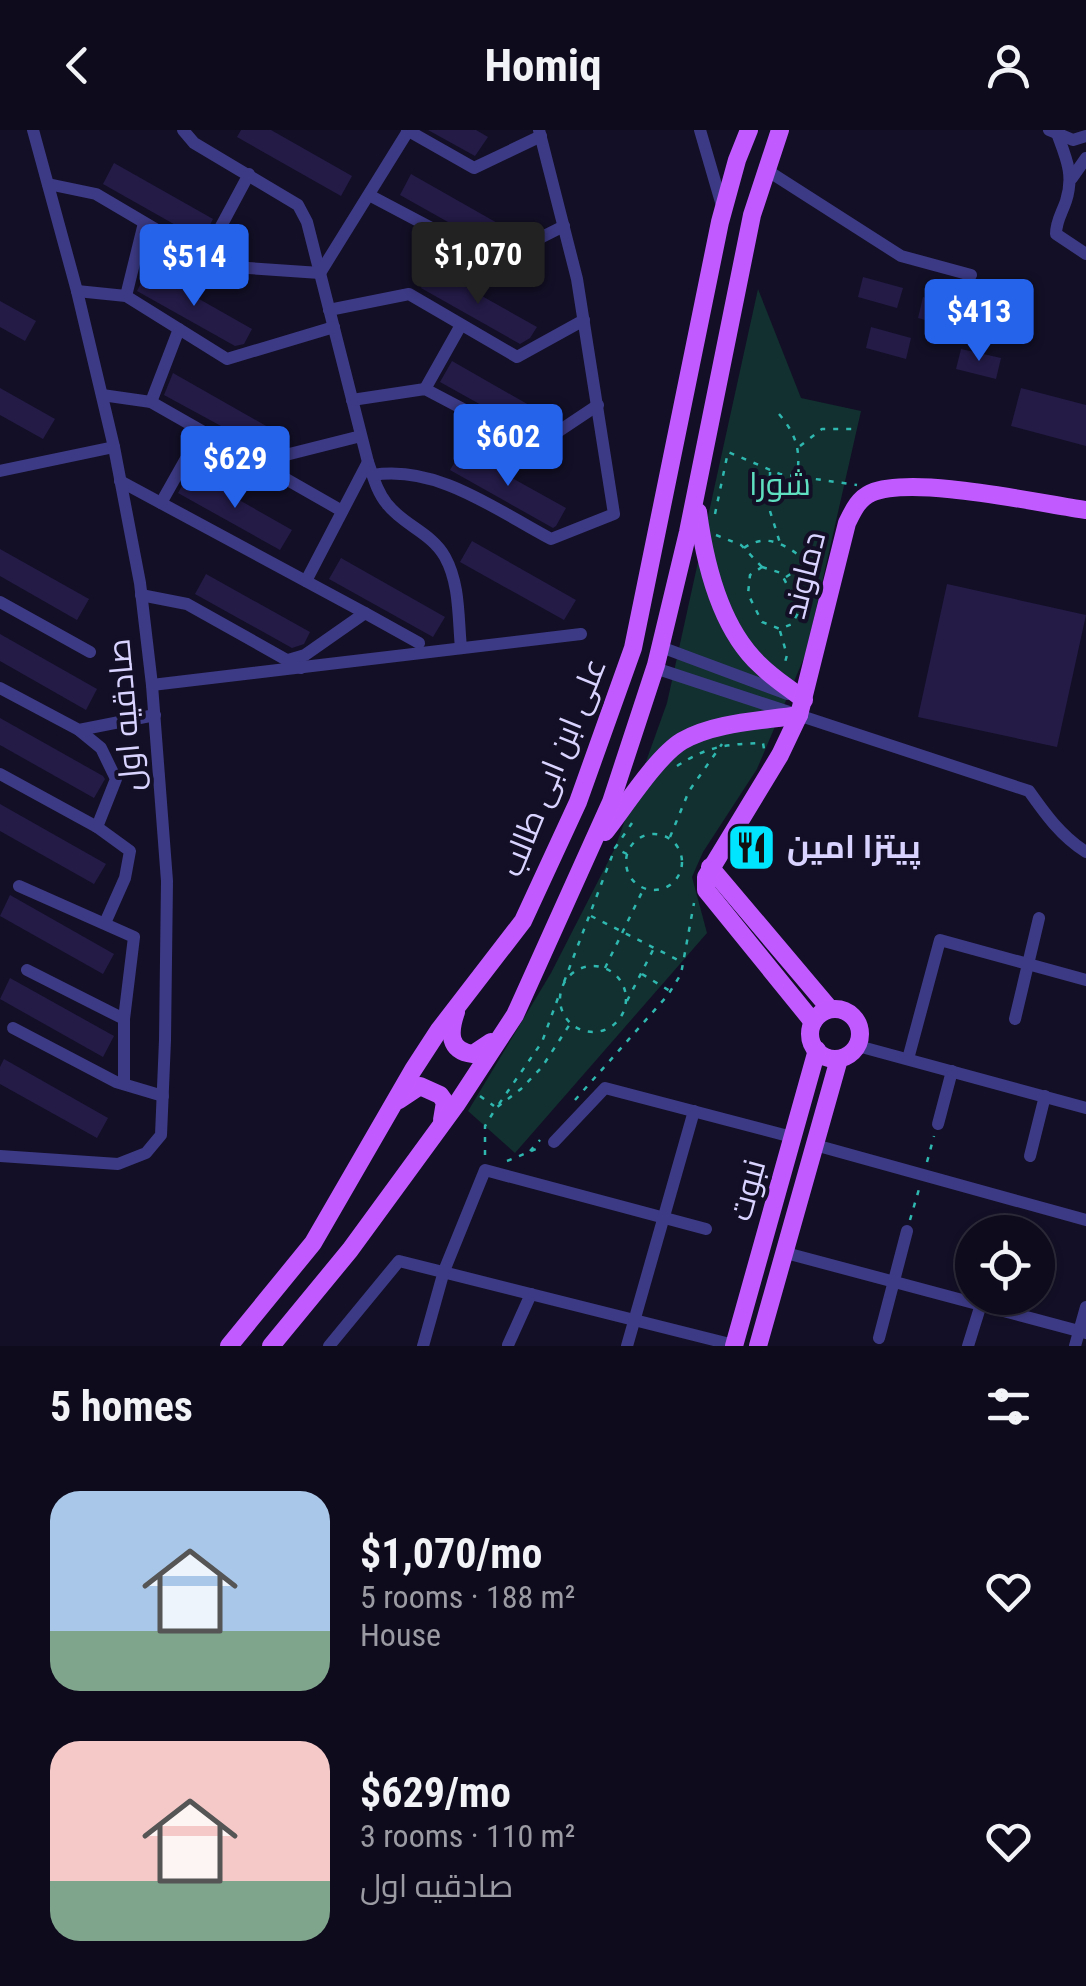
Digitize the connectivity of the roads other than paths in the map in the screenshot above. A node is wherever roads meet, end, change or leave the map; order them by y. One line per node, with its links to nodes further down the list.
1 (33, 130): 14 (street, صادقیه اول)
2 (183, 130): 12 (street)
3 (408, 130): 7 (street); 15 (street)
4 (700, 130): 16 (street)
5 (749, 130): 16 (main road, علی ابن ابی طالب)
6 (780, 130): 11 (main road, علی ابن ابی طالب)
7 (540, 133): 18 (street)
8 (1053, 133): 9 (street); 13 (street)
9 (1086, 136)
10 (1086, 158): 13 (street)
11 (765, 169): 22 (street); 42 (main road, علی ابن ابی طالب)
12 (250, 174): 20 (street); 21 (street)
13 (1070, 180): 19 (street)
14 (48, 184): 17 (street); 23 (street, صادقیه اول)
15 (368, 194): 18 (street); 21 (street)
16 (723, 209): 73 (main road, علی ابن ابی طالب)
17 (144, 222): 20 (street); 24 (street)
18 (564, 226): 26 (street)
19 (1086, 254)
20 (204, 258): 21 (street)
21 (320, 273): 25 (street)
22 (972, 275)
23 (77, 292): 24 (street); 31 (street, صادقیه اول)
24 (126, 296): 29 (street)
25 (329, 310): 27 (street); 28 (street)
26 (584, 320): 27 (street); 34 (street)
27 (461, 324): 30 (street)
28 (334, 328): 29 (street); 32 (street)
29 (179, 329): 33 (street)
30 (425, 389): 32 (street); 34 (street)
31 (102, 395): 33 (street); 37 (street, صادقیه اول)
32 (352, 400): 36 (street)
33 (151, 402): 35 (street)
34 (598, 406): 39 (street)
35 (201, 432): 38 (street); 43 (street)
36 (361, 436): 38 (street); 39 (street)
37 (114, 448): 40 (street); 41 (street, صادقیه اول)
38 (254, 463): 45 (street)
39 (370, 468): 45 (street); 53 (street)
40 (0, 471)
41 (120, 481): 43 (street); 47 (street, صادقیه اول)
42 (695, 494): 52 (main road, علی ابن ابی طالب); 59 (main road)
43 (161, 503): 46 (street)
44 (1086, 510): 59 (main road, دماوند)
45 (342, 511): 46 (street)
46 (306, 581): 49 (street)
47 (141, 595): 55 (street); 57 (street, صادقیه اول)
48 (0, 602): 54 (street)
49 (365, 613): 51 (street); 55 (street)
50 (582, 634): 53 (street)
51 (419, 643)
52 (660, 647): 56 (main road, علی ابن ابی طالب); 59 (street)
53 (462, 648): 55 (street)
54 (90, 652)
55 (294, 664): 57 (street)
56 (655, 668): 59 (street); 65 (main road, علی ابن ابی طالب)
57 (152, 685): 60 (street, صادقیه اول)
58 (0, 688): 61 (street)
59 (801, 708): 64 (street); 65 (main road); 66 (main road)
60 (154, 715): 61 (street); 86 (street, صادقیه اول)
61 (79, 730): 63 (street)
62 (0, 774): 63 (street)
63 (97, 826): 69 (street)
64 (1086, 852)
65 (587, 857): 79 (main road, علی ابن ابی طالب)
66 (710, 867): 74 (main road); 77 (main road)
67 (18, 886): 69 (street)
68 (1039, 918): 70 (street)
69 (105, 923): 75 (street)
70 (1029, 964): 72 (street); 76 (street); 83 (street)
71 (28, 970): 75 (street)
72 (1086, 980)
73 (460, 1002): 79 (main road); 88 (main road, علی ابن ابی طالب)
74 (830, 1009): 77 (main road); 80 (main road)
75 (124, 1019): 85 (street)
76 (1015, 1019)
77 (814, 1022): 81 (main road)
78 (12, 1028): 85 (street)
79 (506, 1028): 92 (main road, علی ابن ابی طالب)
80 (858, 1046): 82 (main road); 83 (street)
81 (816, 1050): 82 (main road); 93 (main road, نبوت)
82 (839, 1058): 95 (main road, نبوت)
83 (908, 1060): 84 (street)
84 (952, 1071): 87 (street); 91 (street)
85 (124, 1084): 86 (street)
86 (163, 1096): 96 (street, صادقیه اول)
87 (1044, 1096): 89 (street); 97 (street)
88 (394, 1103): 92 (main road); 116 (main road, علی ابن ابی طالب)
89 (1086, 1108)
90 (694, 1111): 93 (street); 94 (street); 98 (street)
91 (938, 1124)
92 (441, 1126): 111 (main road, علی ابن ابی طالب)
93 (792, 1136): 102 (main road, نبوت)
94 (548, 1139)
95 (815, 1145): 99 (street); 103 (main road, نبوت)
96 (0, 1156)
97 (1030, 1156)
98 (664, 1216): 100 (street); 104 (street); 112 (street)
99 (1086, 1220)
100 (706, 1229)
101 (907, 1231): 105 (street)
102 (763, 1247): 103 (main road); 122 (main road, نبوت)
103 (786, 1253): 105 (street); 123 (main road, نبوت)
104 (444, 1271): 106 (street); 119 (street); 120 (street)
105 (893, 1282): 107 (street); 114 (street)
106 (532, 1294): 112 (street); 115 (street)
107 (955, 1295)
108 (1086, 1307): 113 (street)
109 (978, 1315): 124 (street)
110 (1020, 1315): 113 (street)
111 (296, 1316): 117 (main road, علی ابن ابی طالب); 118 (street)
112 (633, 1321): 121 (street); 122 (street)
113 (1080, 1337)
114 (879, 1338)
115 (508, 1345)
116 (229, 1346)
117 (271, 1346)
118 (284, 1346)
119 (328, 1346)
120 (423, 1346)
121 (627, 1346)
122 (734, 1346)
123 (758, 1346)
124 (968, 1346)

